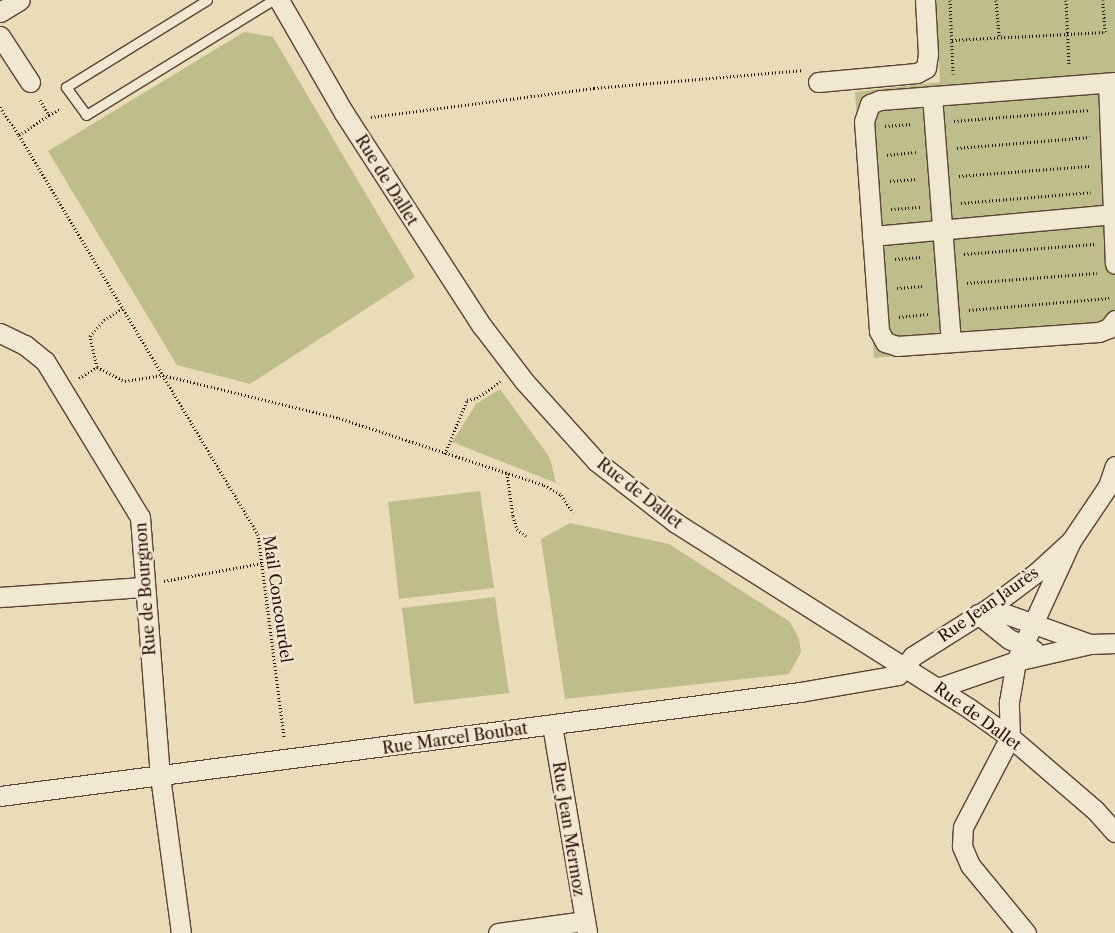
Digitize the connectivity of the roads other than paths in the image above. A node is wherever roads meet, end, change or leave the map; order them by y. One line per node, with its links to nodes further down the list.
1 (20, 0): 6 (street)
2 (207, 0): 3 (lane)
3 (273, 0)
4 (279, 0): 29 (street, Rue de Dallet)
5 (925, 0): 9 (street)
6 (0, 12)
7 (0, 36): 8 (street)
8 (30, 82)
9 (818, 82)
10 (1111, 83): 11 (street); 12 (street)
11 (932, 96): 13 (street); 14 (street)
12 (1113, 214): 13 (street); 15 (street)
13 (943, 230): 14 (street); 19 (street)
14 (872, 236): 19 (street)
15 (1114, 243): 16 (street)
16 (1110, 268)
17 (1115, 320): 19 (street)
18 (0, 333): 22 (street, Rue de Bourgnon)
19 (951, 341)
20 (1115, 466): 21 (street, Rue Jean Jaurès)
21 (1071, 541): 24 (street, Rue Jean Jaurès); 25 (street, Rue Jean Jaurès)
22 (145, 584): 23 (street); 33 (street, Rue de Bourgnon)
23 (0, 597)
24 (983, 611): 25 (street); 28 (street); 29 (street, Rue Jean Jaurès)
25 (1034, 622): 27 (street); 28 (street, Rue Jean Jaurès)
26 (1115, 643): 27 (street)
27 (1090, 644): 28 (street)
28 (1020, 653): 30 (street); 32 (street, Rue Jean Jaurès)
29 (904, 666): 30 (street, Rue de Dallet); 31 (street, Rue Marcel Boubat)
30 (941, 688): 32 (street, Rue de Dallet)
31 (552, 725): 33 (street, Rue Marcel Boubat); 37 (street, Rue Jean Mermoz)
32 (1010, 737): 35 (street, Rue de Dallet); 40 (street)
33 (160, 776): 34 (street, Rue Marcel Boubat); 38 (street, Rue de Bourgnon)
34 (0, 796)
35 (1108, 814): 36 (street, Rue de Dallet)
36 (1115, 832)
37 (586, 927): 39 (street)
38 (181, 933)
39 (498, 933)
40 (1026, 933)

